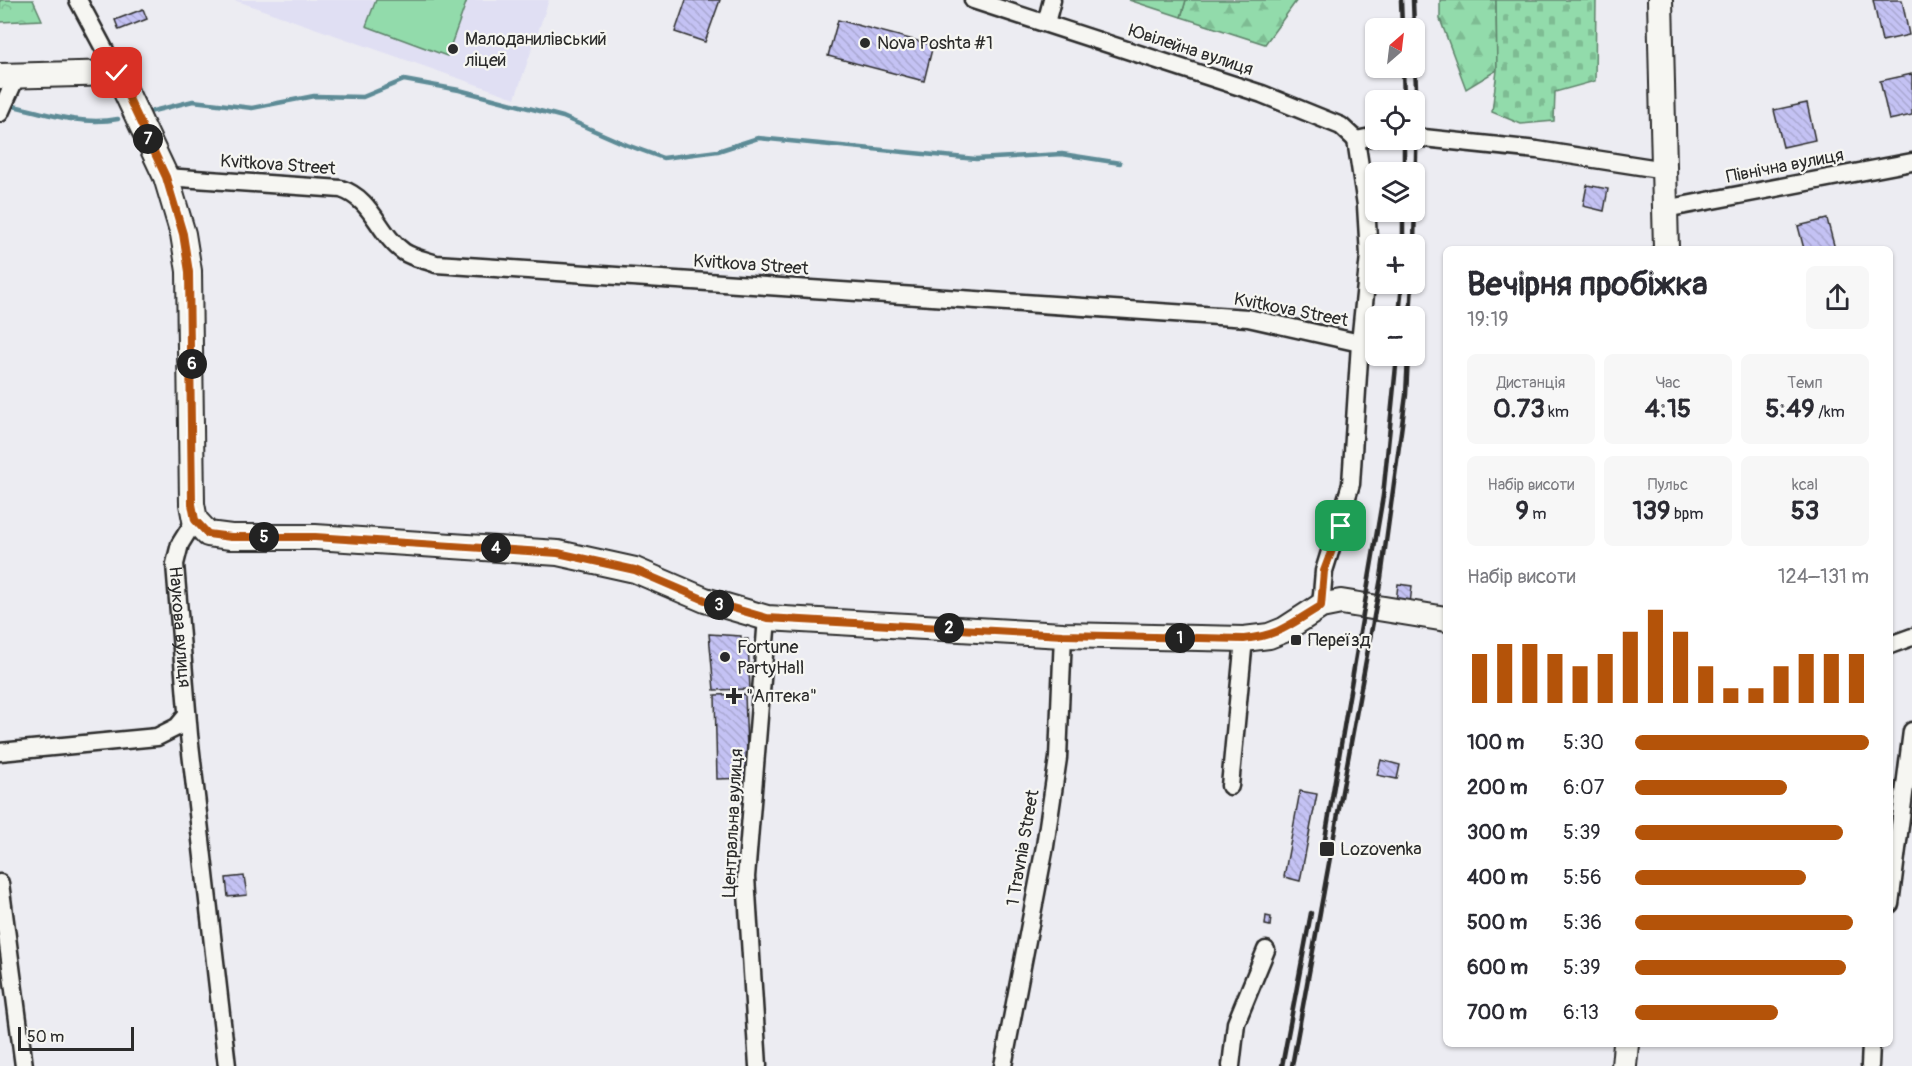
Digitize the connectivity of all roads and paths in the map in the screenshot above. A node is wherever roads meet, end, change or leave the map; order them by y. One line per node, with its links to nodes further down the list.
1 (78, 0): 6 (street)
2 (973, 0): 5 (street, Ювілейна вулиця)
3 (1052, 0): 5 (street)
4 (1660, 0): 13 (street)
5 (1046, 23): 11 (street, Ювілейна вулиця)
6 (117, 73): 7 (street); 14 (street)
7 (8, 75): 8 (street)
8 (0, 113)
9 (1365, 138): 11 (street)
10 (1425, 138): 13 (street)
11 (1356, 140): 17 (street)
12 (1912, 162): 15 (street, Північна вулиця)
13 (1665, 170): 15 (street)
14 (166, 177): 17 (street, Kvitkova Street); 18 (street)
15 (1665, 209): 16 (street)
16 (1666, 246)
17 (1360, 343): 19 (street)
18 (195, 520): 20 (street); 26 (street, Наукова вулиця)
19 (1321, 606): 21 (street); 24 (street)
20 (767, 618): 22 (street); 37 (street, Центральна вулиця)
21 (1443, 619)
22 (1063, 635): 24 (street); 38 (street, 1 Travnia Street)
23 (1912, 637): 25 (street)
24 (1244, 639): 29 (street)
25 (1893, 644)
26 (187, 715): 28 (street); 36 (street, Наукова вулиця)
27 (1912, 731): 30 (street)
28 (0, 752)
29 (1230, 786)
30 (1893, 880)
31 (0, 883): 35 (street)
32 (1266, 950): 39 (street)
33 (1626, 1047): 40 (street)
34 (1871, 1047): 41 (street)
35 (24, 1066)
36 (227, 1066)
37 (758, 1066)
38 (1003, 1066)
39 (1231, 1066)
40 (1624, 1066)
41 (1870, 1066)

